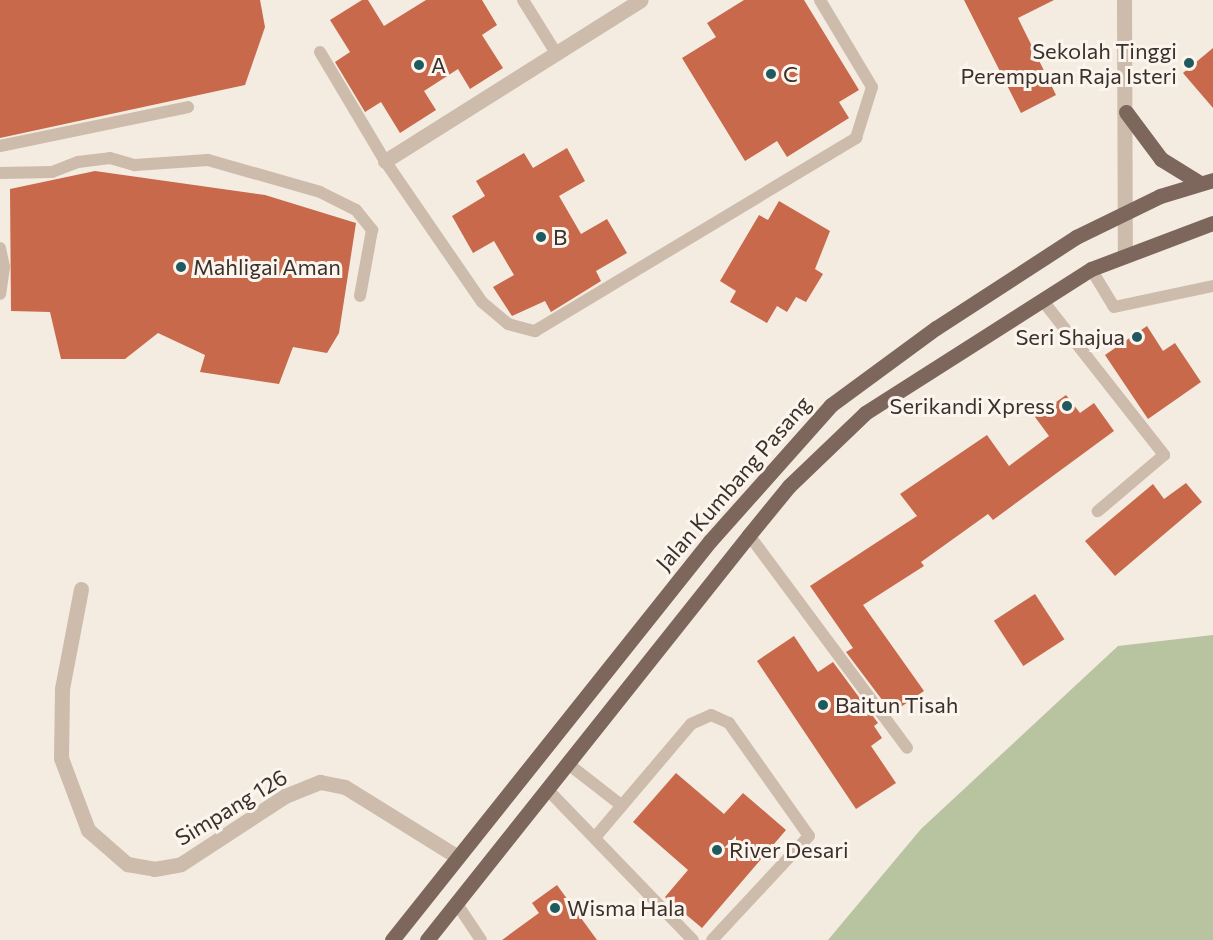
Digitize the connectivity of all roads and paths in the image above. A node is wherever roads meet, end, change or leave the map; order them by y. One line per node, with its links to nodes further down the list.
1 (523, 0): 6 (lane)
2 (641, 0): 6 (street)
3 (820, 0): 10 (lane)
4 (1124, 0): 8 (street)
5 (320, 52): 10 (lane)
6 (556, 53): 10 (street)
7 (188, 106): 9 (lane)
8 (1126, 112): 12 (main road); 13 (street)
9 (0, 146)
10 (385, 161)
11 (0, 173): 20 (lane)
12 (1207, 182): 13 (main road, Jalan Kumbang Pasang)
13 (1125, 212): 16 (street); 30 (main road, Jalan Kumbang Pasang)
14 (1213, 223): 16 (main road, Jalan Kumbang Pasang)
15 (0, 248): 19 (lane)
16 (1125, 255): 17 (main road, Jalan Kumbang Pasang)
17 (1091, 269): 18 (lane); 21 (main road, Jalan Kumbang Pasang)
18 (1213, 287)
19 (0, 294)
20 (360, 296)
21 (1044, 301): 22 (lane); 23 (main road, Jalan Kumbang Pasang)
22 (1098, 511)
23 (749, 535): 25 (lane); 26 (main road, Jalan Kumbang Pasang)
24 (81, 589): 30 (street, Simpang 126)
25 (908, 748)
26 (567, 763): 27 (main road, Jalan Kumbang Pasang); 28 (lane)
27 (547, 789): 29 (lane); 31 (main road, Jalan Kumbang Pasang)
28 (621, 805): 29 (lane); 36 (lane)
29 (597, 836): 35 (lane)
30 (458, 857): 32 (main road, Jalan Kumbang Pasang)
31 (457, 904): 33 (main road, Jalan Kumbang Pasang); 34 (lane)
32 (392, 940)
33 (427, 940)
34 (481, 940)
35 (693, 940)
36 (712, 940)

